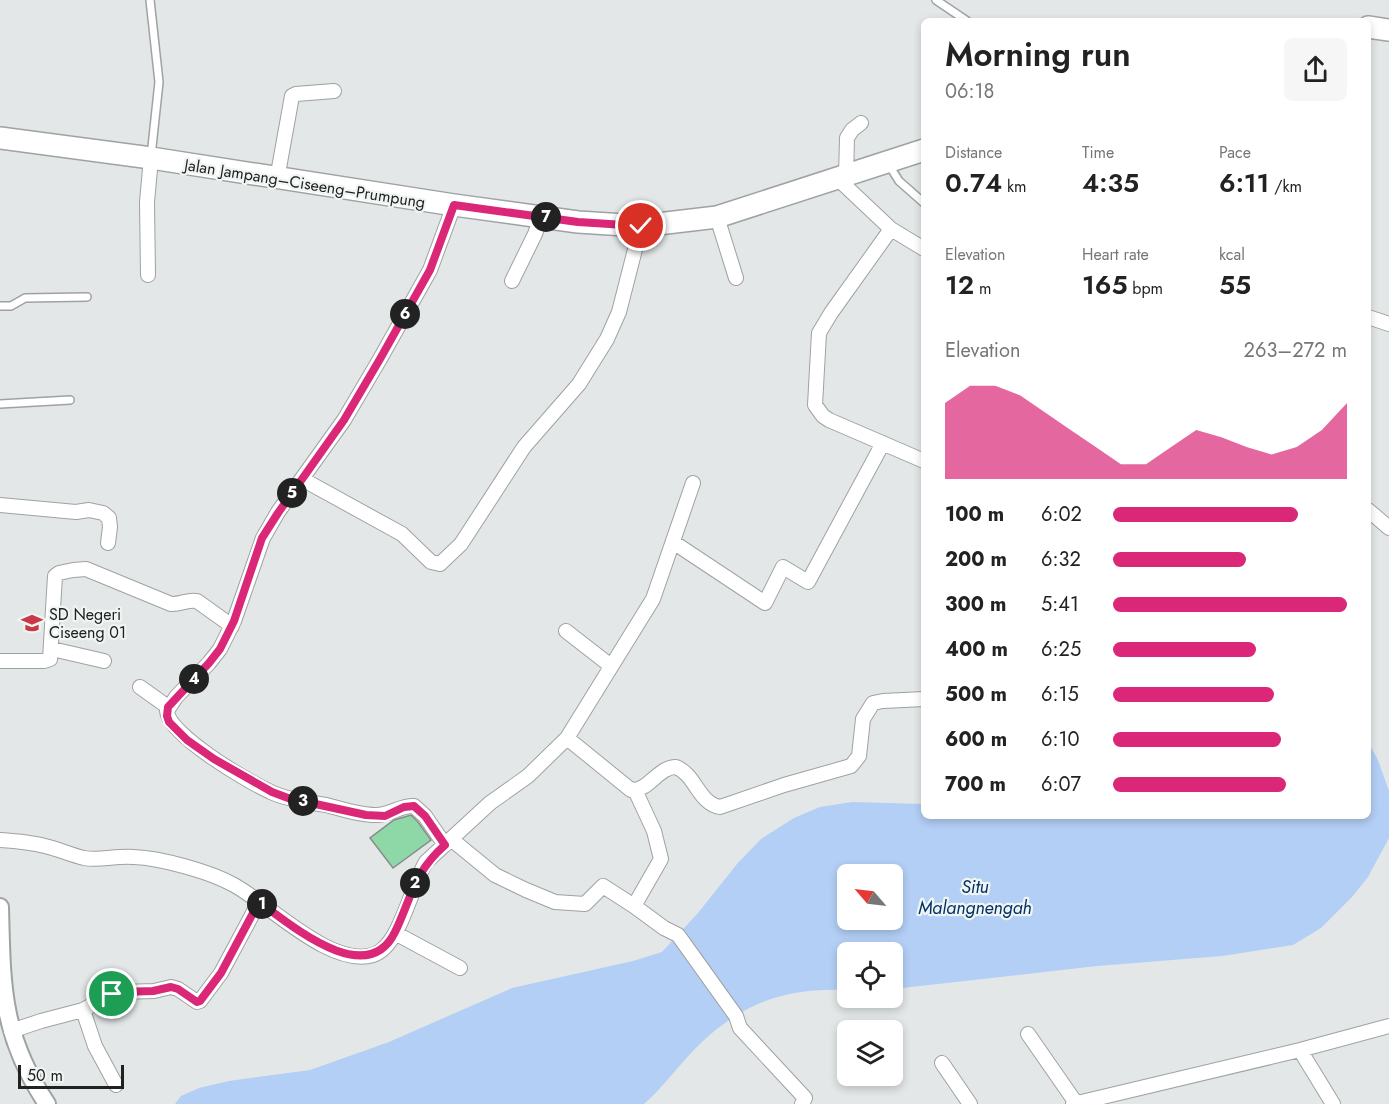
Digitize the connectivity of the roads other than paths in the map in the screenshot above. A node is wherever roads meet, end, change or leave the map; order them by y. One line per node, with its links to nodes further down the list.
1 (150, 0): 10 (lane)
2 (936, 0): 3 (lane)
3 (963, 18)
4 (1371, 27): 5 (main road)
5 (1389, 30)
6 (334, 92): 13 (street)
7 (861, 123): 12 (street)
8 (0, 138): 10 (main road, Jalan Jampang–Ciseeng–Prumpung)
9 (921, 151): 11 (main road, Jalan Jampang–Ciseeng–Prumpung)
10 (151, 158): 13 (main road, Jalan Jampang–Ciseeng–Prumpung); 21 (street)
11 (887, 163): 12 (main road, Jalan Jampang–Ciseeng–Prumpung); 14 (lane)
12 (842, 178): 17 (main road, Jalan Jampang–Ciseeng–Prumpung); 19 (street)
13 (278, 179): 15 (main road, Jalan Jampang–Ciseeng–Prumpung)
14 (921, 200)
15 (454, 205): 16 (main road, Jalan Jampang–Ciseeng–Prumpung); 32 (street)
16 (541, 217): 18 (main road, Jalan Jampang–Ciseeng–Prumpung); 23 (street)
17 (717, 217): 18 (main road, Jalan Jampang–Ciseeng–Prumpung); 22 (street)
18 (641, 226): 32 (street)
19 (891, 229): 20 (street); 30 (street)
20 (921, 247)
21 (148, 275)
22 (736, 278)
23 (512, 281)
24 (87, 297): 25 (lane)
25 (0, 306)
26 (1371, 318): 27 (street)
27 (1389, 324)
28 (70, 400): 29 (lane)
29 (0, 404)
30 (883, 443): 31 (street); 37 (street)
31 (921, 460)
32 (302, 479): 39 (street)
33 (693, 483): 37 (street)
34 (0, 504): 38 (street)
35 (1371, 513): 36 (street)
36 (1389, 528)
37 (673, 542): 44 (street)
38 (108, 543)
39 (232, 626): 41 (street); 47 (street)
40 (566, 631): 44 (street)
41 (52, 649): 42 (street); 43 (street)
42 (0, 661)
43 (104, 661)
44 (611, 666): 48 (street)
45 (140, 687): 47 (street)
46 (921, 699): 49 (street)
47 (168, 707): 51 (street)
48 (567, 738): 49 (street); 51 (street)
49 (636, 790): 53 (street)
50 (0, 840): 52 (street)
51 (448, 842): 53 (street); 55 (street)
52 (259, 902): 55 (street); 57 (street)
53 (634, 906): 67 (street)
54 (0, 907): 58 (street)
55 (395, 933): 56 (street)
56 (460, 968)
57 (83, 1010): 60 (street); 64 (street)
58 (3, 1011): 60 (street)
59 (1389, 1026): 62 (street)
60 (11, 1031): 66 (street)
61 (1028, 1034): 69 (street)
62 (1300, 1050): 65 (street); 70 (street)
63 (942, 1063): 68 (street)
64 (116, 1085)
65 (1098, 1101): 69 (street)
66 (47, 1104)
67 (802, 1104)
68 (970, 1104)
69 (1074, 1104)
70 (1333, 1104)

